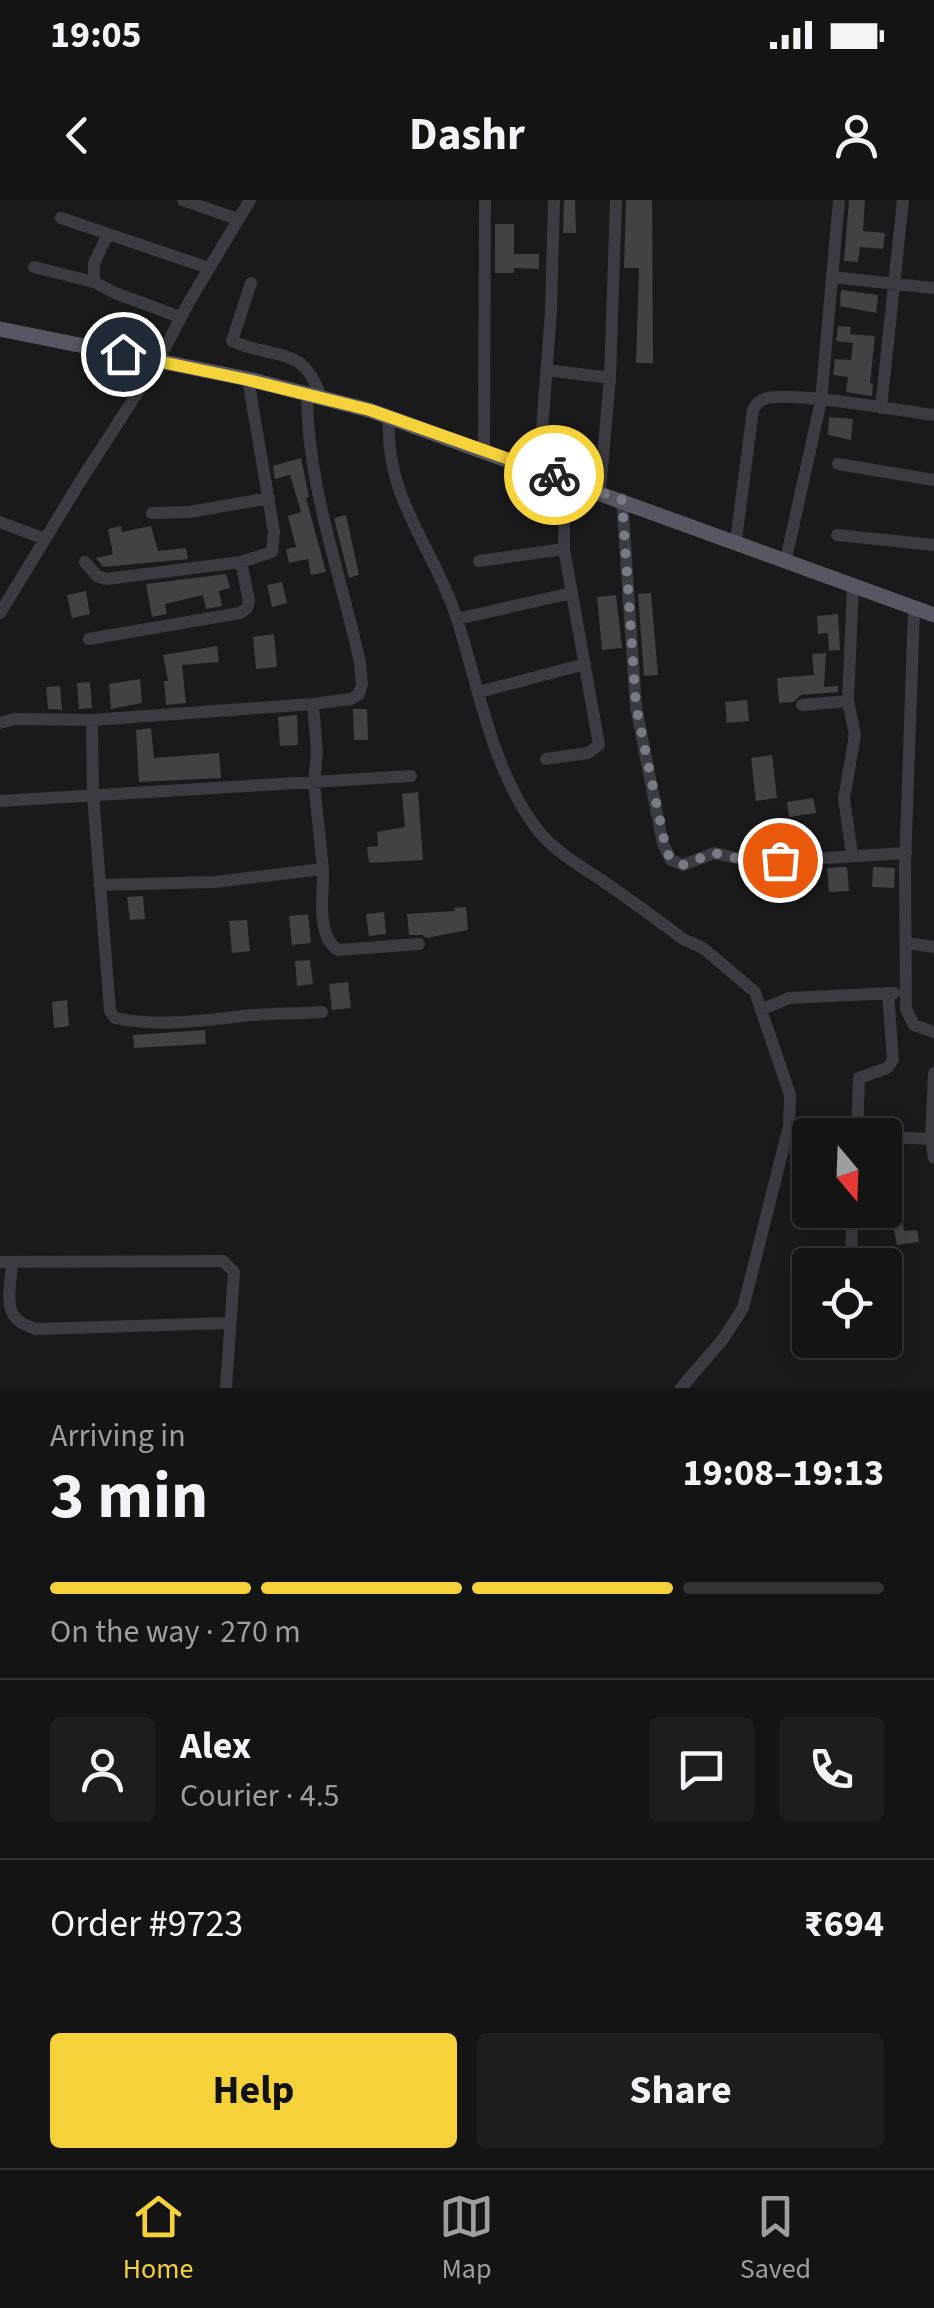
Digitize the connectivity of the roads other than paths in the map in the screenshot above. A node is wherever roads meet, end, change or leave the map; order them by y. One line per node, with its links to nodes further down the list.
1 (183, 200): 9 (street)
2 (250, 200): 9 (street)
3 (485, 200): 29 (street)
4 (554, 200): 21 (street)
5 (616, 200): 22 (street)
6 (839, 200): 13 (street)
7 (904, 200): 16 (street)
8 (61, 218): 10 (street)
9 (237, 218): 12 (street)
10 (108, 234): 12 (street); 14 (street)
11 (34, 268): 14 (street)
12 (209, 268): 18 (street)
13 (832, 277): 16 (street); 25 (street)
14 (94, 282): 18 (street)
15 (250, 283): 24 (street)
16 (895, 284): 17 (street); 26 (street)
17 (934, 288)
18 (180, 317): 20 (street)
19 (0, 329): 20 (main road)
20 (158, 361): 23 (main road); 40 (street)
21 (547, 370): 22 (street); 31 (street)
22 (610, 378): 34 (street)
23 (248, 380): 24 (main road); 35 (street)
24 (314, 396): 28 (main road); 58 (street)
25 (821, 401): 26 (street); 41 (street); 44 (street)
26 (881, 408): 27 (street)
27 (934, 415)
28 (389, 416): 29 (main road); 53 (street)
29 (484, 448): 31 (main road)
30 (838, 464): 32 (street)
31 (539, 469): 33 (main road)
32 (934, 480)
33 (575, 483): 34 (main road); 43 (street)
34 (600, 491): 36 (main road)
35 (269, 498): 37 (street); 47 (street)
36 (622, 500): 41 (main road); 67 (street)
37 (152, 513)
38 (0, 522): 40 (street)
39 (838, 535): 42 (street)
40 (45, 539): 50 (street)
41 (736, 540): 44 (main road)
42 (934, 545)
43 (564, 548): 45 (street); 49 (street)
44 (786, 559): 48 (main road)
45 (478, 561)
46 (85, 562): 47 (street)
47 (241, 562): 54 (street)
48 (853, 585): 51 (main road); 57 (street)
49 (572, 593): 53 (street); 55 (street)
50 (2, 606)
51 (914, 609): 52 (main road); 68 (street)
52 (933, 609)
53 (457, 619): 56 (street)
54 (89, 639)
55 (586, 664): 56 (street); 62 (street)
56 (479, 692): 76 (street)
57 (848, 700): 59 (street); 67 (street)
58 (313, 704): 60 (street); 64 (street)
59 (802, 706)
60 (92, 720): 61 (street); 65 (street)
61 (0, 723)
62 (546, 759)
63 (411, 776): 64 (street)
64 (314, 783): 65 (street); 69 (street)
65 (93, 795): 66 (street); 70 (street)
66 (0, 802)
67 (852, 854): 68 (street)
68 (906, 854): 71 (street)
69 (324, 869): 70 (street); 72 (street)
70 (99, 885): 77 (street)
71 (907, 943): 73 (street); 75 (street)
72 (419, 944)
73 (934, 947)
74 (888, 993): 75 (street); 76 (street); 80 (street)
75 (906, 993): 78 (street)
76 (763, 1009): 87 (street)
77 (322, 1012)
78 (934, 1032)
79 (934, 1073): 82 (street)
80 (858, 1118)
81 (902, 1138): 82 (street)
82 (933, 1140): 83 (street)
83 (934, 1158)
84 (6, 1262): 85 (street); 85 (street)
85 (230, 1323): 86 (street)
86 (226, 1388)
87 (681, 1388)

